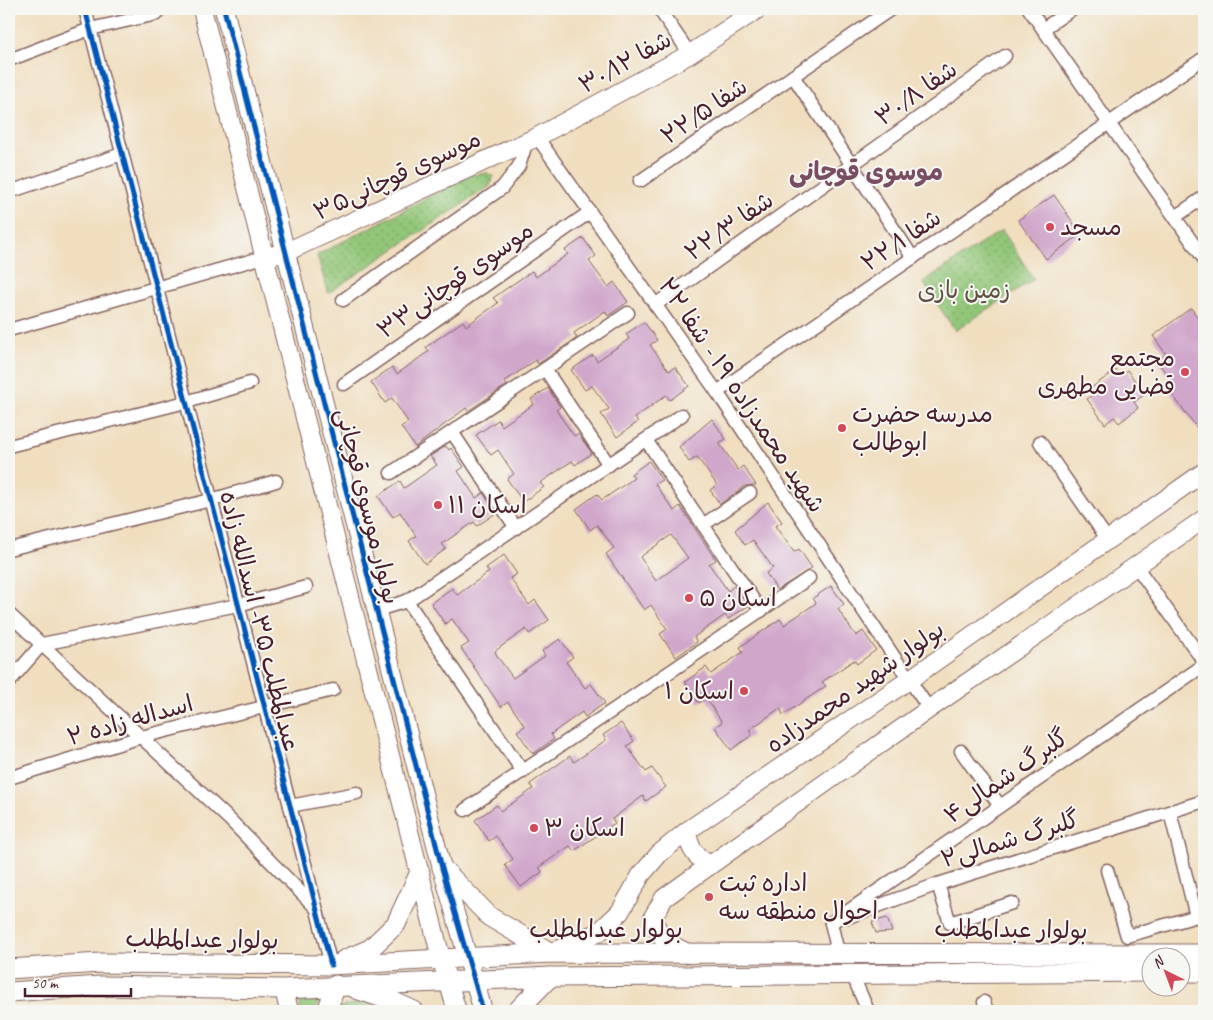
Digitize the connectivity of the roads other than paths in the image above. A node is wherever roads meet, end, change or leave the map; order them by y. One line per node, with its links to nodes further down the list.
1 (85, 9): 11 (street, عبدالمطلب ۳۵- اسدالله زاده)
2 (202, 9): 27 (street, بولوار موسوی قوچانی)
3 (224, 9): 26 (street, بولوار موسوی قوچانی)
4 (659, 9): 12 (street)
5 (758, 9): 12 (street, شفا ۳۰/۱۲)
6 (891, 9): 16 (street, شفا ۲۲/۵)
7 (1029, 9): 10 (street)
8 (1072, 9): 10 (street)
9 (157, 14): 11 (street)
10 (1043, 28): 17 (street)
11 (90, 29): 15 (street); 19 (street, عبدالمطلب ۳۵- اسدالله زاده)
12 (690, 54): 18 (street, شفا ۳۰/۱۲)
13 (1004, 56): 20 (street, شفا ۳۰/۸)
14 (1204, 58): 17 (street, ۲۲/۱ شفا)
15 (9, 60)
16 (793, 76): 20 (street); 21 (street, شفا ۲۲/۵)
17 (1110, 124): 25 (street); 28 (street, ۲۲/۱ شفا)
18 (532, 139): 24 (street, شهید محمدزاده ۱۹ - شفا ۲۲); 26 (street, موسوی قوچانی۳۵); 31 (street)
19 (122, 154): 22 (street); 30 (street, عبدالمطلب ۳۵- اسدالله زاده)
20 (852, 165): 28 (street); 32 (street, شفا ۲۲/۳)
21 (640, 181)
22 (9, 192)
23 (1204, 197): 25 (street)
24 (590, 212): 32 (street, شهید محمدزاده ۱۹ - شفا ۲۲); 37 (street, موسوی قوچانی۳۳)
25 (1175, 217): 29 (street)
26 (286, 252): 27 (street, موسوی قوچانی۳۵); 61 (street, بولوار موسوی قوچانی)
27 (264, 257): 30 (street); 74 (street, بولوار موسوی قوچانی)
28 (913, 258): 38 (street, ۲۲/۱ شفا)
29 (1204, 259)
30 (156, 286): 34 (street); 39 (street, عبدالمطلب ۳۵- اسدالله زاده)
31 (344, 300)
32 (655, 305): 38 (street, شهید محمدزاده ۱۹ - شفا ۲۲)
33 (628, 313): 35 (street)
34 (9, 330)
35 (545, 369): 41 (street); 45 (street)
36 (250, 382): 39 (street)
37 (344, 384)
38 (717, 392): 66 (street, شهید محمدزاده ۱۹ - شفا ۲۲)
39 (186, 402): 44 (street); 50 (street, عبدالمطلب ۳۵- اسدالله زاده)
40 (682, 414): 42 (street)
41 (452, 432): 47 (street); 53 (street)
42 (646, 440): 45 (street); 52 (street)
43 (1040, 442): 54 (street)
44 (9, 446)
45 (609, 465): 53 (street)
46 (1204, 472): 54 (street, بولوار شهید محمدزاده)
47 (391, 473)
48 (276, 481): 50 (street)
49 (750, 493): 52 (street)
50 (211, 500): 55 (street); 60 (street, عبدالمطلب ۳۵- اسدالله زاده)
51 (1204, 519): 56 (street)
52 (703, 525): 62 (street)
53 (516, 528): 59 (street)
54 (1108, 540): 66 (street, بولوار شهید محمدزاده)
55 (9, 549)
56 (1136, 566): 65 (street); 70 (street)
57 (809, 578): 62 (street)
58 (306, 587): 60 (street)
59 (407, 601): 61 (street); 75 (street)
60 (238, 605): 64 (street); 69 (street, عبدالمطلب ۳۵- اسدالله زاده)
61 (377, 610): 73 (street, بولوار موسوی قوچانی)
62 (761, 611): 75 (street)
63 (9, 614): 64 (street)
64 (42, 644): 67 (street); 71 (street)
65 (1204, 663): 80 (street, گلبرگ شمالی۴)
66 (909, 680): 70 (street, شهید محمدزاده ۱۹ - شفا ۲۲); 83 (street, بولوار شهید محمدزاده)
67 (9, 682)
68 (333, 690): 69 (street, اسداله زاده ۲)
69 (264, 706): 71 (street, اسداله زاده ۲); 79 (street, عبدالمطلب ۳۵- اسدالله زاده)
70 (930, 709): 84 (street)
71 (140, 737): 76 (street, اسداله زاده ۲); 90 (street)
72 (961, 751): 80 (street)
73 (414, 756): 74 (street); 85 (street, بولوار موسوی قوچانی)
74 (392, 760): 87 (street, بولوار موسوی قوچانی)
75 (522, 772): 81 (street)
76 (9, 778)
77 (358, 793): 79 (street)
78 (1202, 801): 82 (street, گلبرگ شمالی۲)
79 (290, 806): 90 (street, عبدالمطلب ۳۵- اسدالله زاده)
80 (1000, 806): 92 (street, گلبرگ شمالی۴)
81 (465, 810)
82 (1170, 812): 88 (street, گلبرگ شمالی۲); 91 (street)
83 (687, 831): 84 (street); 94 (street, بولوار شهید محمدزاده)
84 (710, 865): 95 (street)
85 (442, 868): 94 (main road); 97 (street, بولوار موسوی قوچانی)
86 (1107, 870): 91 (street)
87 (420, 872): 98 (street, بولوار موسوی قوچانی); 99 (main road)
88 (938, 884): 89 (street); 92 (street, گلبرگ شمالی۲)
89 (1012, 903)
90 (316, 908): 99 (street, عبدالمطلب ۳۵- اسدالله زاده)
91 (1200, 915)
92 (831, 923): 93 (street)
93 (838, 952): 95 (main road, بولوار عبدالمطلب); 96 (main road, بولوار عبدالمطلب)
94 (551, 953): 95 (main road, بولوار عبدالمطلب); 97 (main road, بولوار عبدالمطلب)
95 (691, 954)
96 (1204, 954)
97 (467, 957): 98 (main road, بولوار عبدالمطلب); 106 (street, بولوار موسوی قوچانی)
98 (441, 958): 99 (main road, بولوار عبدالمطلب); 107 (street, بولوار موسوی قوچانی)
99 (331, 966): 100 (main road, بولوار عبدالمطلب)
100 (9, 969)
101 (1140, 972): 104 (main road, بولوار عبدالمطلب)
102 (1190, 972): 103 (main road)
103 (1204, 972)
104 (852, 974): 105 (main road, بولوار عبدالمطلب); 117 (street)
105 (550, 977): 106 (main road, بولوار عبدالمطلب); 116 (main road)
106 (475, 980): 107 (main road, بولوار عبدالمطلب); 115 (street, بولوار موسوی قوچانی)
107 (447, 981): 108 (main road, بولوار عبدالمطلب); 114 (street, بولوار موسوی قوچانی)
108 (340, 985): 109 (main road, بولوار عبدالمطلب); 112 (main road); 113 (main road)
109 (284, 989): 110 (main road, بولوار عبدالمطلب); 111 (street)
110 (9, 992)
111 (289, 1011)
112 (327, 1011)
113 (414, 1011)
114 (457, 1011)
115 (483, 1011)
116 (517, 1011)
117 (868, 1011)

